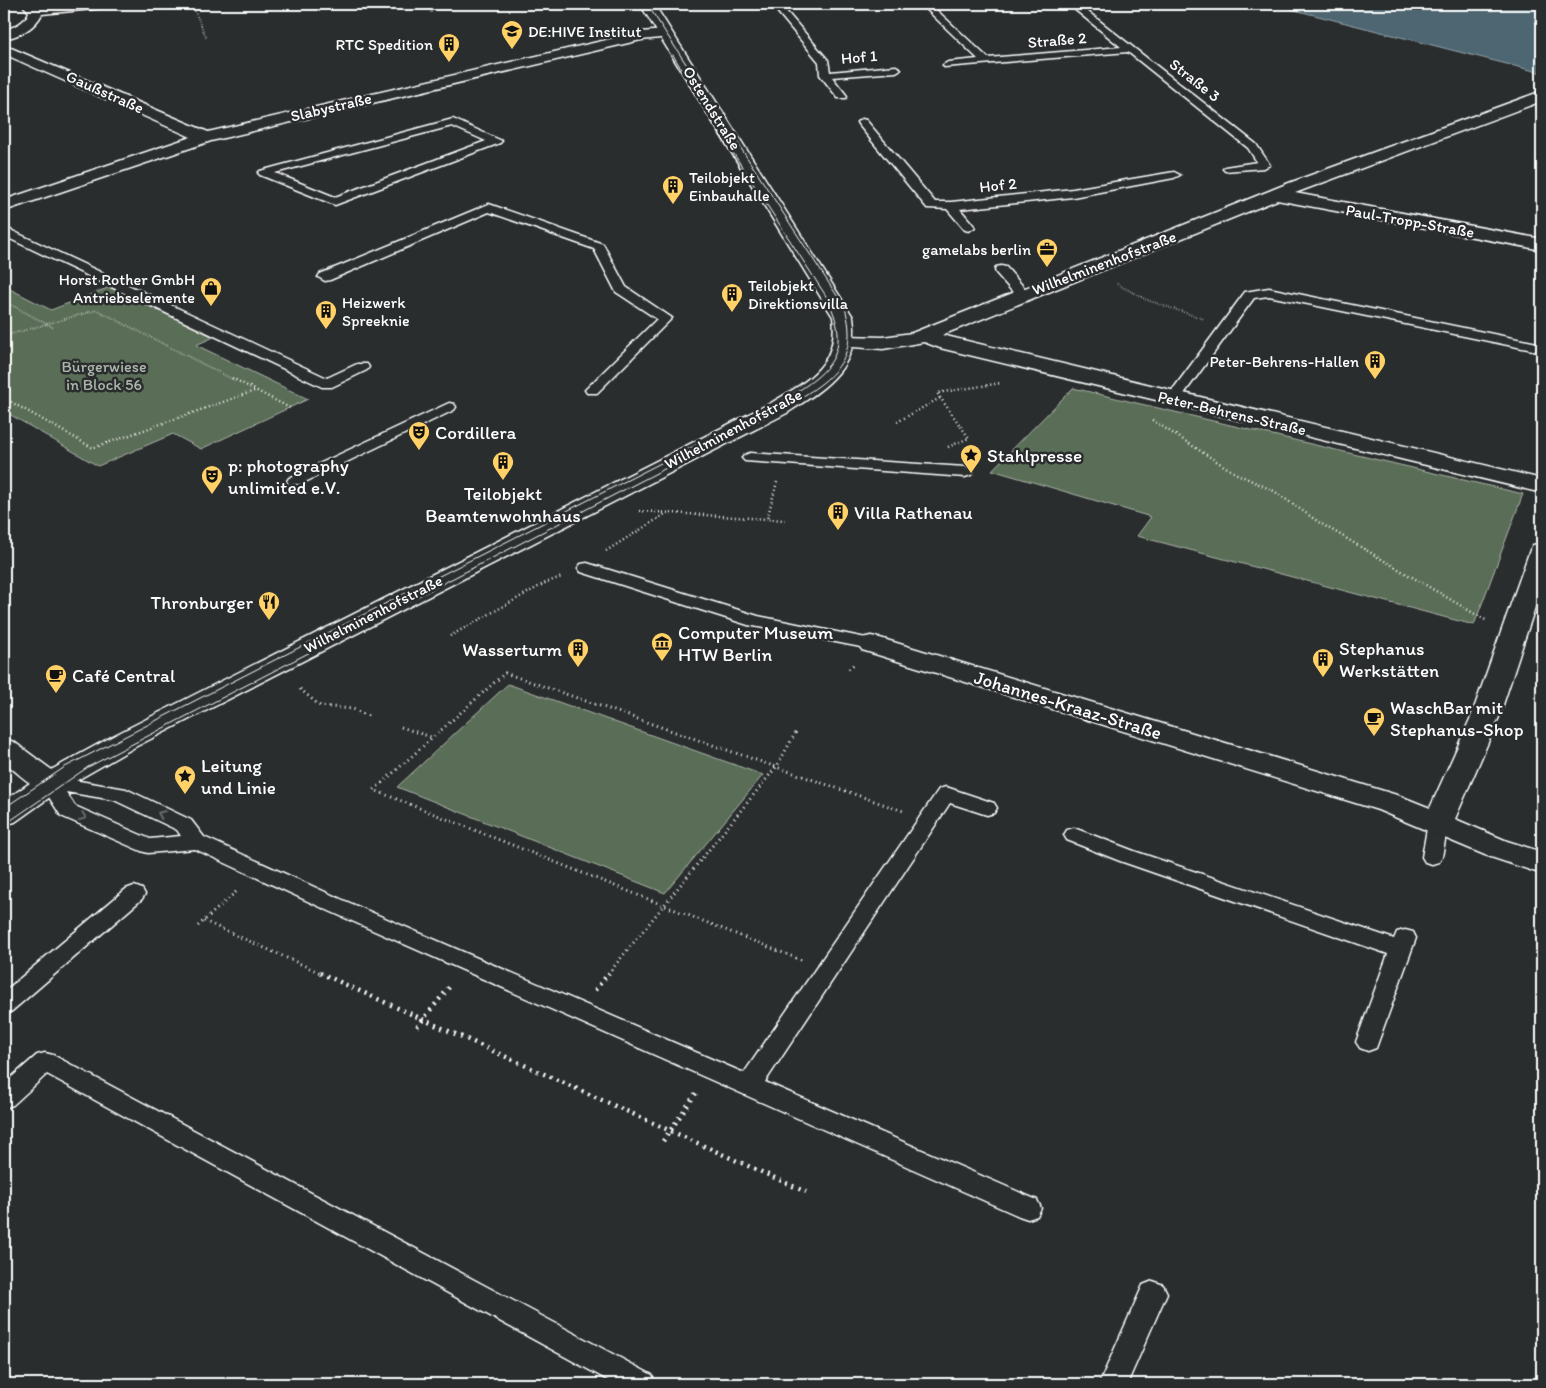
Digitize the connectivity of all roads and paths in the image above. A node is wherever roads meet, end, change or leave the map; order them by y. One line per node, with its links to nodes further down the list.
1 (103, 4): 9 (street)
2 (425, 4): 11 (path)
3 (602, 4): 8 (path)
4 (647, 4): 12 (street, Ostendstraße)
5 (775, 4): 20 (lane, Hof 1)
6 (925, 4): 17 (lane)
7 (1073, 4): 16 (lane, Straße 3)
8 (594, 5)
9 (32, 7): 13 (street)
10 (193, 7): 14 (path)
11 (432, 14)
12 (665, 34): 24 (street, Slabystraße); 44 (street, Ostendstraße)
13 (4, 35)
14 (207, 39)
15 (4, 49): 24 (street, Gaußstraße)
16 (1130, 49): 17 (lane, Straße 2); 25 (lane, Straße 3)
17 (986, 62): 18 (lane, Straße 2)
18 (948, 65)
19 (896, 69): 20 (lane, Hof 1)
20 (825, 75): 21 (lane, Hof 1)
21 (842, 96)
22 (1542, 96): 28 (street, Wilhelminenhofstraße)
23 (862, 122): 30 (lane, Hof 2)
24 (206, 137): 29 (street, Slabystraße)
25 (1229, 169)
26 (1174, 175): 30 (lane, Hof 2)
27 (403, 177): 27 (lane)
28 (1278, 194): 33 (street, Paul-Tropp-Straße); 35 (street, Wilhelminenhofstraße)
29 (4, 206)
30 (951, 206): 31 (lane)
31 (968, 227)
32 (4, 231): 47 (lane)
33 (1542, 245)
34 (1001, 270): 37 (lane)
35 (1084, 271): 37 (street, Wilhelminenhofstraße); 40 (path)
36 (325, 277): 49 (lane)
37 (1023, 295): 42 (street, Wilhelminenhofstraße)
38 (4, 301): 39 (path)
39 (47, 324): 41 (path); 43 (path); 48 (path)
40 (1228, 327): 45 (lane); 52 (lane)
41 (54, 328)
42 (924, 334): 44 (street, Wilhelminenhofstraße); 46 (street, Peter-Behrens-Straße)
43 (4, 336)
44 (844, 342): 80 (street, Wilhelminenhofstraße)
45 (1542, 348)
46 (1026, 363): 51 (path); 52 (street, Peter-Behrens-Straße)
47 (362, 367)
48 (257, 390): 50 (path); 53 (path)
49 (592, 390)
50 (4, 398)
51 (940, 398): 56 (path); 59 (path)
52 (1173, 399): 62 (street, Peter-Behrens-Straße)
53 (290, 408)
54 (449, 408): 61 (lane)
55 (1152, 420): 70 (path)
56 (898, 422)
57 (750, 458): 58 (lane, Wilhelminenhofstraße)
58 (783, 460): 59 (lane, Wilhelminenhofstraße); 65 (path)
59 (926, 469): 60 (lane, Wilhelminenhofstraße)
60 (965, 472)
61 (295, 481)
62 (1542, 486)
63 (638, 511): 64 (path)
64 (667, 513): 65 (path); 67 (path)
65 (767, 519): 66 (path)
66 (785, 520)
67 (609, 548)
68 (1542, 550): 70 (street)
69 (587, 568): 71 (path); 72 (lane, Johannes-Kraaz-Straße)
70 (1515, 631): 84 (street)
71 (450, 636)
72 (871, 644): 84 (street, Johannes-Kraaz-Straße)
73 (300, 689): 74 (path)
74 (368, 716)
75 (401, 727): 77 (path)
76 (797, 730): 79 (path)
77 (434, 738): 79 (path); 92 (path)
78 (4, 748): 80 (street)
79 (776, 766): 83 (path); 92 (path)
80 (50, 783): 82 (street, Wilhelminenhofstraße); 86 (lane, one-way to 80); 87 (lane, one-way to 87)
81 (987, 808): 83 (lane)
82 (4, 815)
83 (929, 820): 95 (lane)
84 (1438, 824): 88 (lane); 89 (street, Johannes-Kraaz-Straße)
85 (1074, 835): 101 (lane)
86 (197, 842): 87 (lane); 98 (lane)
87 (148, 846)
88 (1432, 857)
89 (1542, 863)
90 (134, 894): 97 (lane)
91 (223, 904): 93 (path)
92 (665, 904): 95 (path); 98 (path)
93 (204, 921): 94 (path); 99 (path)
94 (198, 926)
95 (827, 971): 102 (lane)
96 (440, 999): 99 (path)
97 (4, 1005)
98 (578, 1011): 102 (lane)
99 (424, 1019): 100 (path); 105 (path)
100 (417, 1027)
101 (1368, 1042)
102 (750, 1086): 108 (lane)
103 (4, 1098): 110 (lane)
104 (686, 1109): 105 (path)
105 (670, 1132): 106 (path); 107 (path)
106 (663, 1141)
107 (806, 1192)
108 (1028, 1208)
109 (1153, 1292): 111 (lane)
110 (642, 1384)
111 (1113, 1384)

